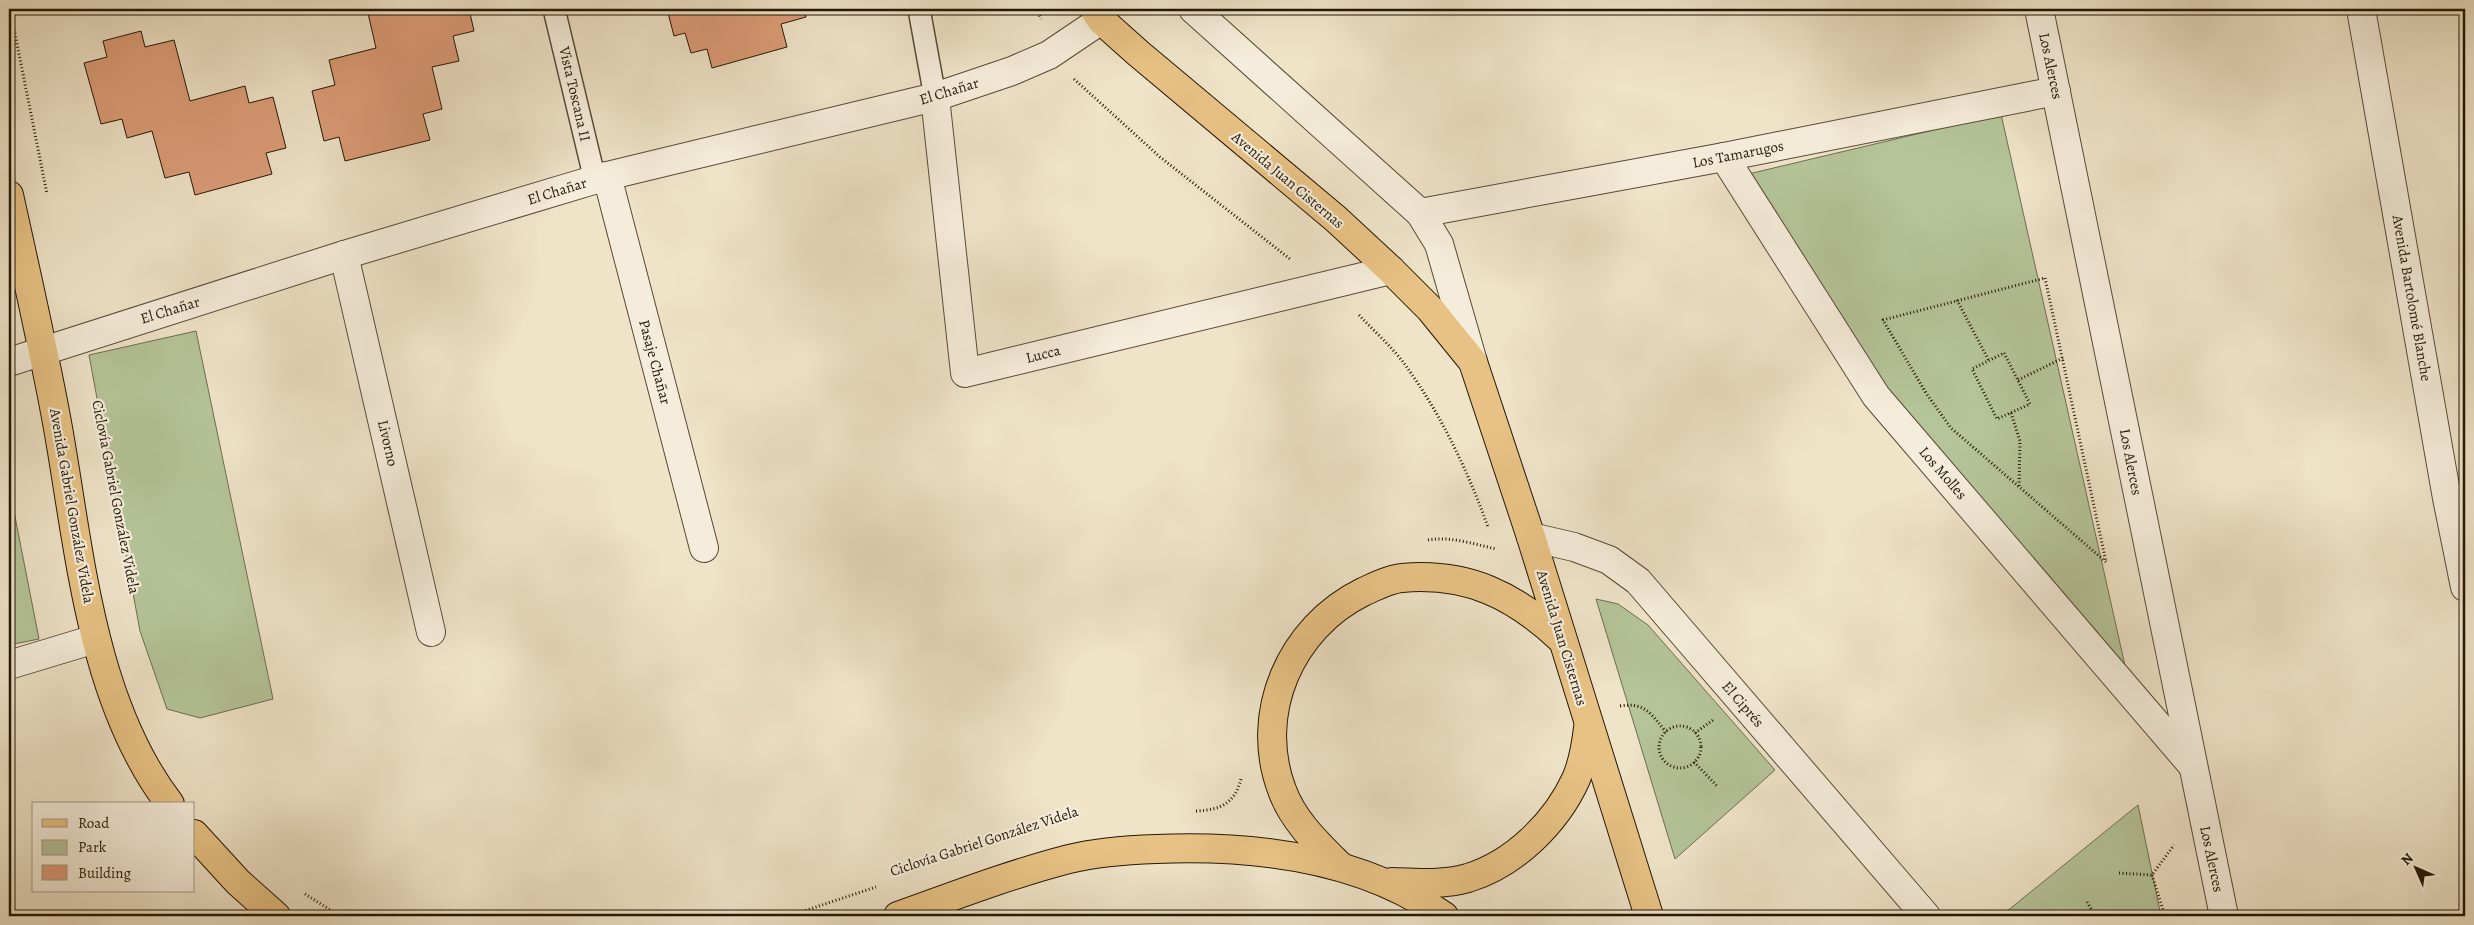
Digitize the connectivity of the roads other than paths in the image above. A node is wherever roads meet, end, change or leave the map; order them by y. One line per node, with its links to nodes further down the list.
1 (554, 9): 10 (lane, Vista Toscana II)
2 (920, 9): 8 (lane)
3 (1193, 9): 12 (street, Avenida Juan Cisternas)
4 (2039, 9): 7 (street, Los Alerces)
5 (2361, 9): 20 (street, Avenida Bartolomé Blanche)
6 (1097, 14): 8 (street, El Chañar); 14 (main road, Avenida Juan Cisternas)
7 (2056, 91): 9 (street, Los Tamarugos); 26 (street, Los Alerces)
8 (935, 98): 10 (street, El Chañar); 14 (street, Lucca)
9 (1724, 157): 12 (street, Los Tamarugos); 26 (street, Los Molles)
10 (601, 178): 13 (street, El Chañar); 19 (street, Pasaje Chañar)
11 (9, 195): 15 (main road, Avenida Gabriel González Videla)
12 (1420, 213): 17 (street, Avenida Juan Cisternas)
13 (344, 255): 15 (street, El Chañar); 21 (street, Livorno)
14 (1391, 270): 17 (main road, Avenida Juan Cisternas)
15 (44, 350): 16 (street, El Chañar); 22 (main road, Avenida Gabriel González Videla)
16 (9, 362)
17 (1473, 362): 18 (main road, Avenida Juan Cisternas)
18 (1531, 537): 23 (main road, Avenida Juan Cisternas); 35 (street, El Ciprés)
19 (704, 548)
20 (2465, 587)
21 (431, 632)
22 (95, 639): 24 (street); 27 (main road, Avenida Gabriel González Videla)
23 (1562, 640): 25 (main road, Avenida Juan Cisternas); 29 (main road)
24 (9, 665)
25 (1589, 724): 30 (main road); 34 (main road, Avenida Juan Cisternas)
26 (2193, 766): 36 (street, Los Alerces)
27 (169, 802)
28 (195, 835): 31 (main road)
29 (1342, 867): 30 (main road); 32 (main road)
30 (1385, 882): 33 (main road)
31 (276, 916)
32 (898, 916)
33 (1444, 916)
34 (1649, 916)
35 (1926, 916)
36 (2224, 916)

